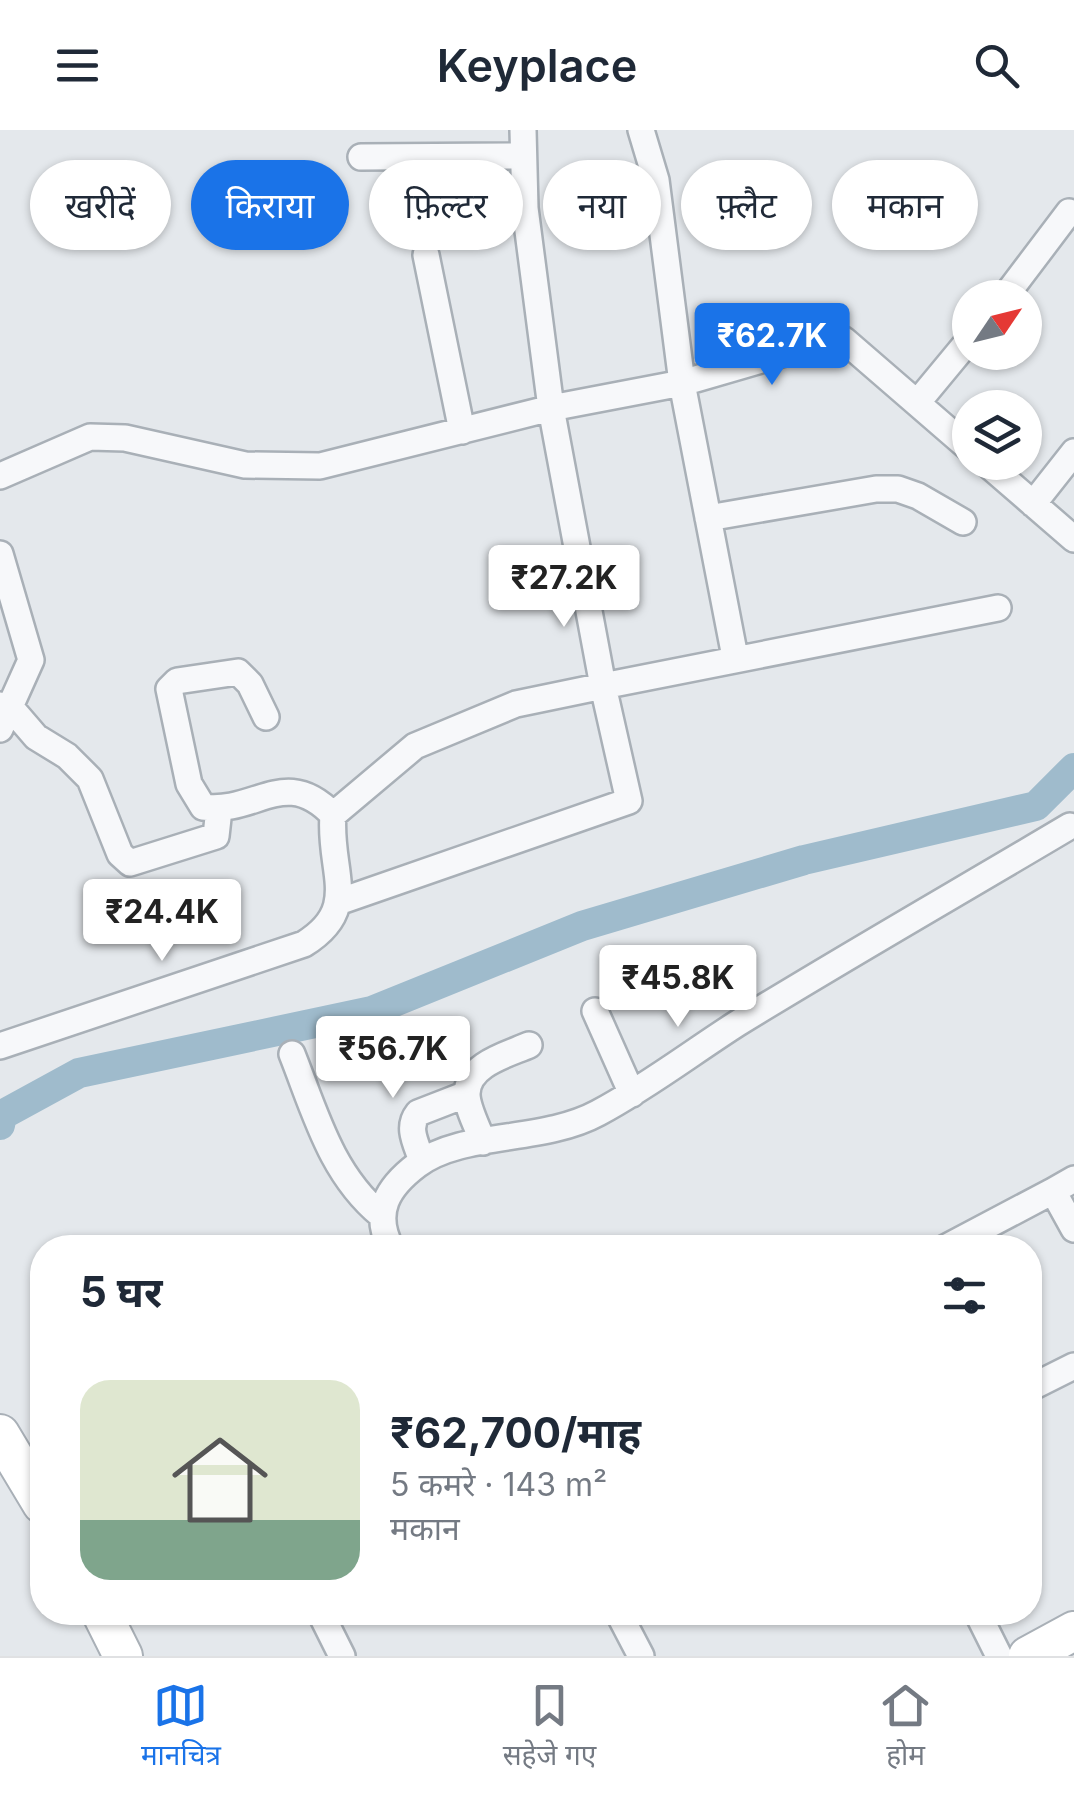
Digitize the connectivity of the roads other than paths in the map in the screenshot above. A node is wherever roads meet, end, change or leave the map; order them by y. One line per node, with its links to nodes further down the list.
1 (641, 130): 8 (street)
2 (522, 143): 3 (street); 10 (street)
3 (361, 157)
4 (1069, 212): 6 (street)
5 (426, 255): 11 (street)
6 (1018, 280)
7 (952, 360): 9 (street)
8 (682, 383): 9 (street); 10 (street); 17 (street)
9 (916, 403): 12 (street)
10 (551, 408): 11 (street); 23 (street)
11 (462, 431): 14 (street)
12 (952, 434)
13 (1074, 452): 16 (street)
14 (0, 476)
15 (1006, 480): 16 (street)
16 (1033, 504): 19 (street)
17 (708, 518): 18 (street); 22 (street)
18 (963, 522)
19 (1074, 539)
20 (0, 554): 24 (street)
21 (998, 608): 22 (street)
22 (736, 657): 23 (street)
23 (603, 686): 27 (street); 29 (street)
24 (4, 714): 26 (street)
25 (266, 718): 26 (street)
26 (219, 809): 27 (street)
27 (333, 815): 29 (street)
28 (1070, 826): 35 (street)
29 (341, 901): 32 (street)
30 (596, 1011): 35 (street)
31 (529, 1045): 34 (street)
32 (0, 1046)
33 (292, 1054): 39 (street)
34 (467, 1094): 36 (street); 37 (street)
35 (632, 1094): 36 (street)
36 (483, 1142): 37 (street)
37 (422, 1161): 39 (street)
38 (1064, 1184): 40 (street); 42 (street)
39 (381, 1215): 41 (street)
40 (1074, 1229)
41 (387, 1235)
42 (969, 1235)
43 (1074, 1366): 44 (street)
44 (1042, 1382)
45 (0, 1434): 46 (street)
46 (30, 1484)
47 (108, 1625): 52 (street)
48 (326, 1625): 53 (street)
49 (624, 1625): 54 (street)
50 (984, 1625): 55 (street)
51 (1074, 1631): 56 (street)
52 (123, 1656)
53 (342, 1656)
54 (640, 1656)
55 (999, 1656)
56 (1028, 1656)

